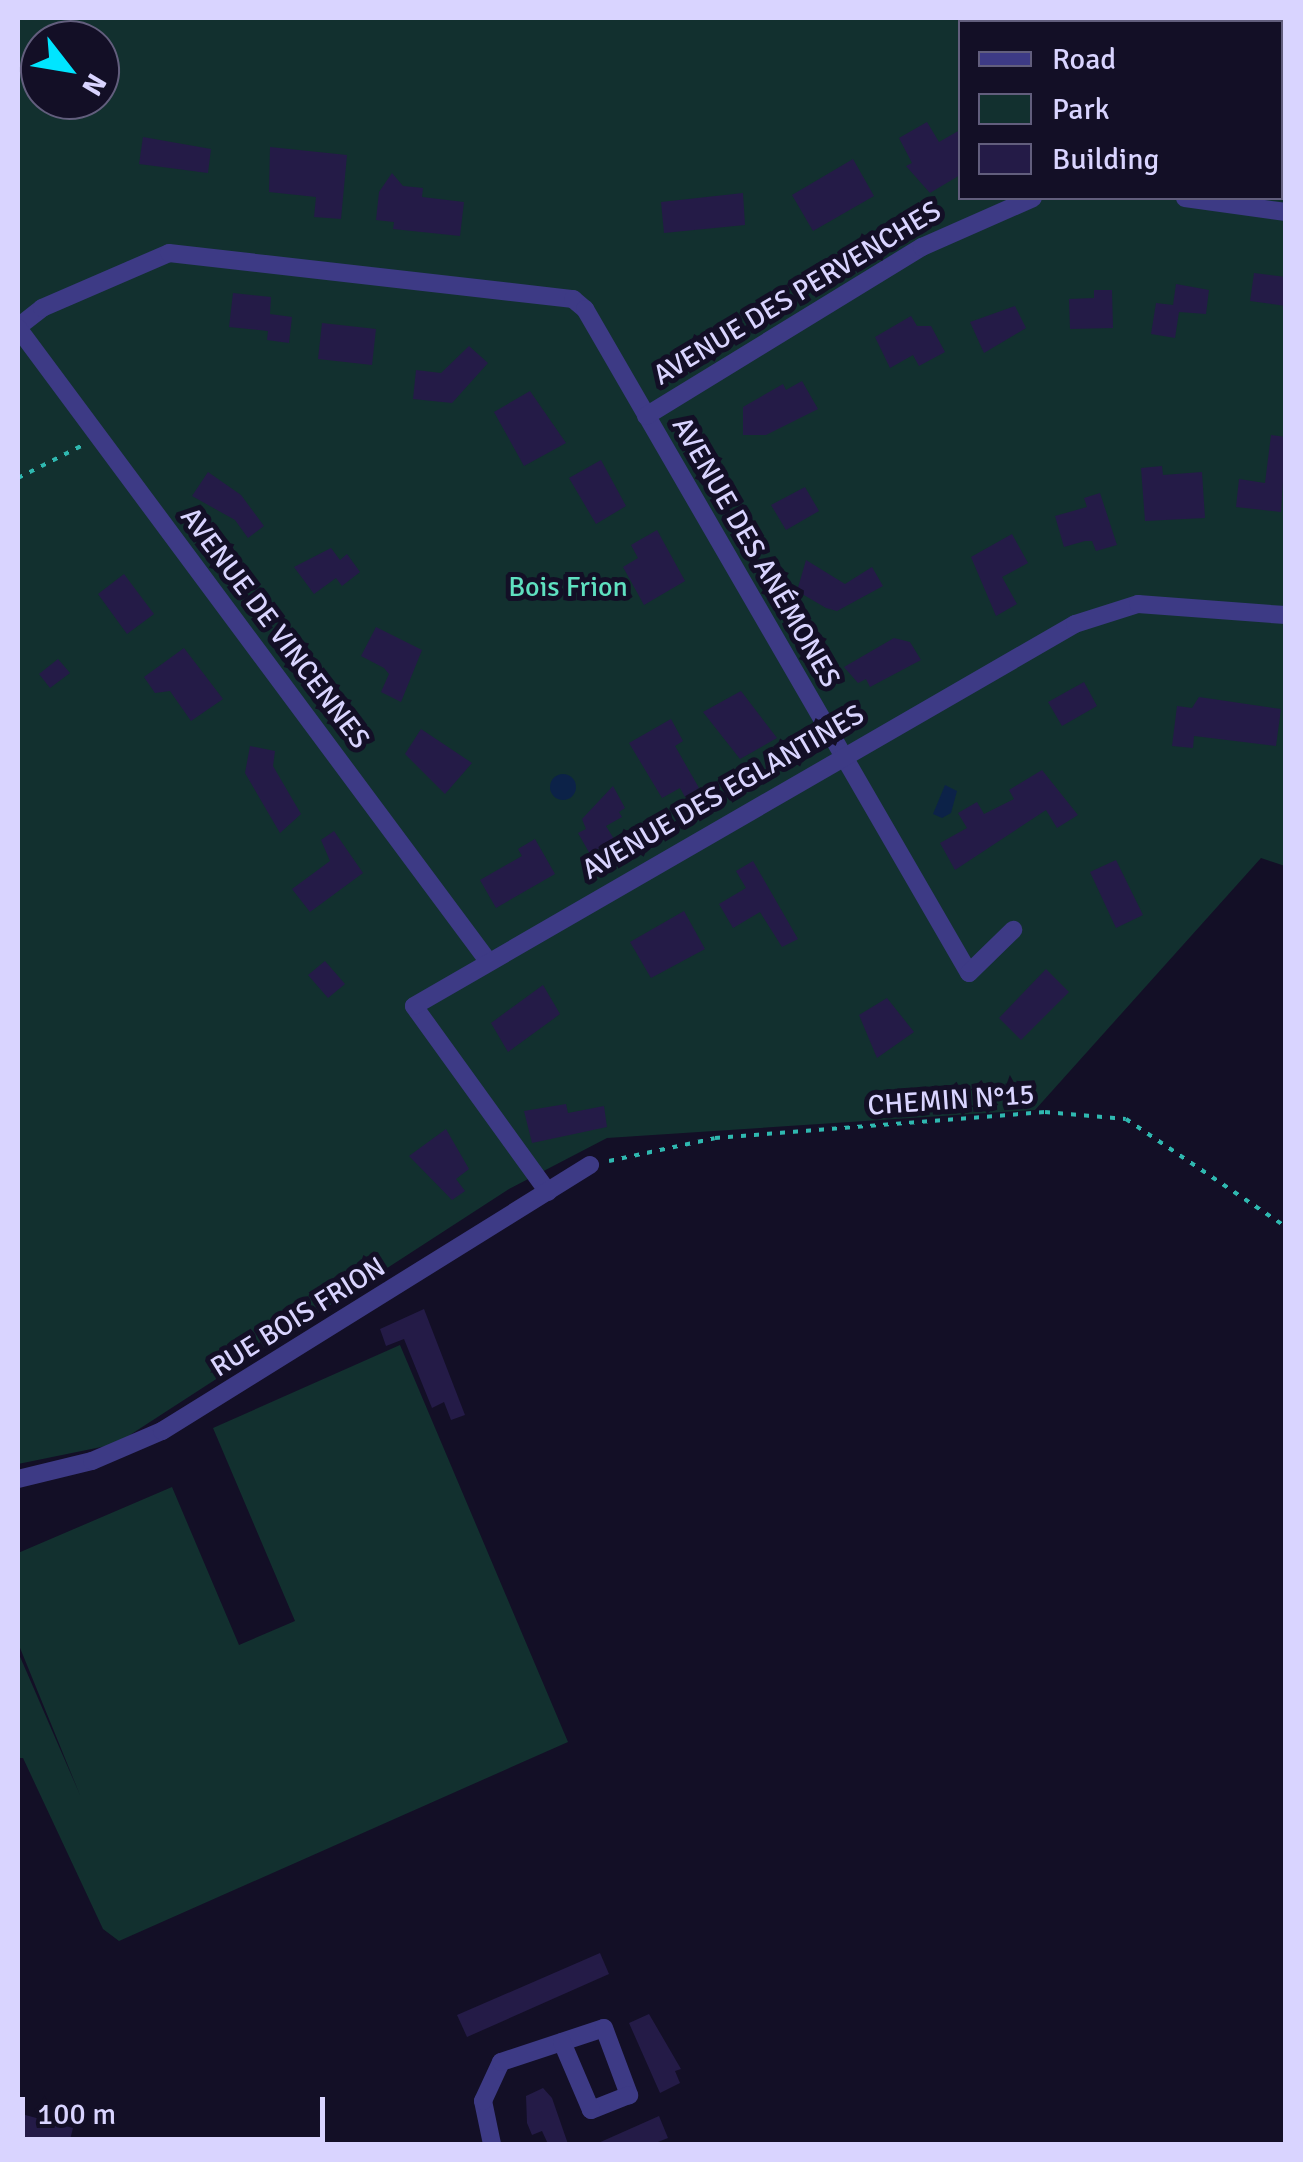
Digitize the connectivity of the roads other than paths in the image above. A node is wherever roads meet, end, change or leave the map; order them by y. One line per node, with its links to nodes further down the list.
1 (1029, 200): 5 (street, AVENUE DES PERVENCHES)
2 (1199, 200): 3 (street)
3 (1286, 212)
4 (18, 327): 5 (street, AVENUE DE VINCENNES); 9 (street, AVENUE DE VINCENNES)
5 (646, 416): 7 (street, AVENUE DES ANÉMONES)
6 (1286, 614): 7 (street, AVENUE DES EGLANTINES)
7 (842, 756): 8 (street, AVENUE DES ANÉMONES); 9 (street, AVENUE DES EGLANTINES)
8 (1013, 930)
9 (488, 961): 11 (street, AVENUE DES EGLANTINES)
10 (590, 1166): 11 (street, RUE BOIS FRION)
11 (548, 1192): 12 (street, RUE BOIS FRION)
12 (18, 1479)
13 (562, 2042): 13 (street); 14 (street)
14 (492, 2144)

